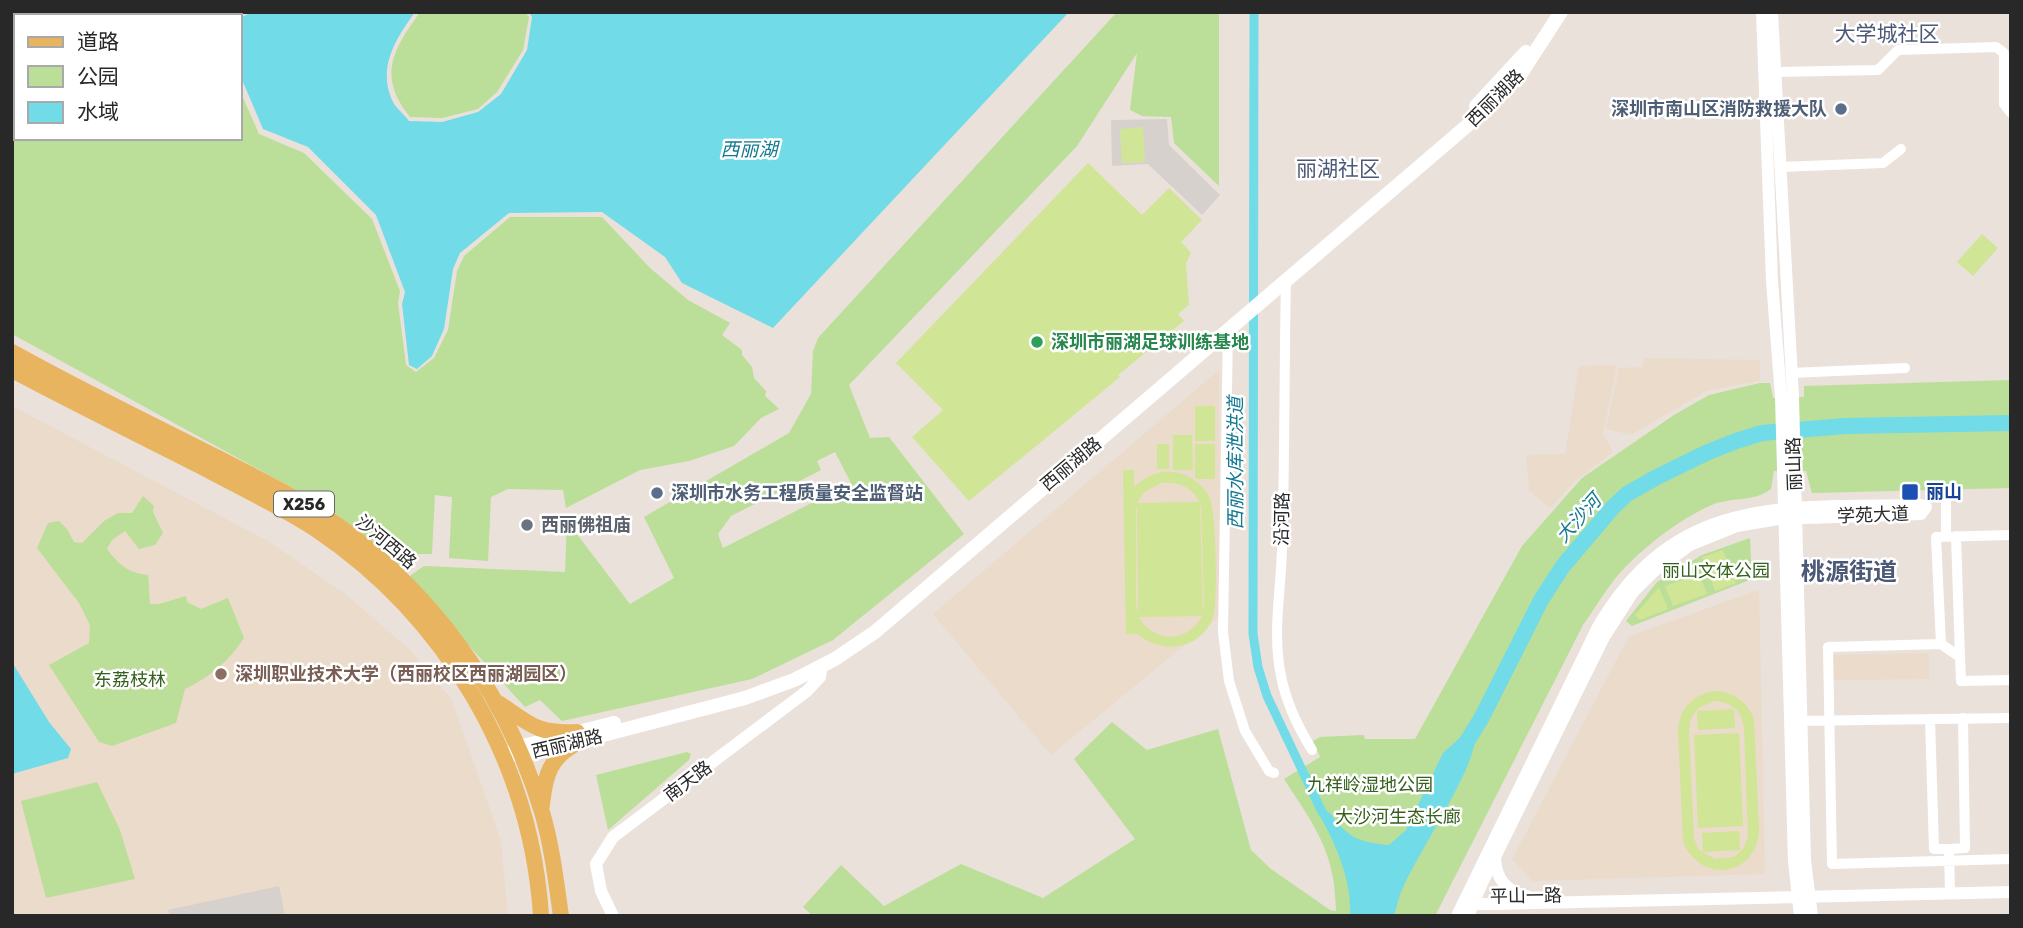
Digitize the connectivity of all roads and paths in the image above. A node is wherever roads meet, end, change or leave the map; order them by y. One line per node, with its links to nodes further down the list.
1 (1552, 12): 9 (main road, 西丽湖路)
2 (1561, 12): 9 (main road, 西丽湖路)
3 (1762, 12): 16 (street, 丽山路)
4 (1772, 12): 5 (street, 丽山路)
5 (1776, 72): 6 (street); 8 (street, 丽山路)
6 (2011, 113)
7 (1901, 149): 8 (street)
8 (1780, 167): 15 (street, 丽山路)
9 (1283, 277): 10 (main road); 32 (street, 沿河路)
10 (1250, 306): 11 (main road, 西丽湖路); 31 (main road, 西丽湖路)
11 (1228, 330): 23 (main road, 西丽湖路); 34 (street)
12 (12, 352): 25 (main road, 沙河西路 / X256)
13 (1905, 368): 15 (street)
14 (12, 370): 33 (main road, 沙河西路 / X256)
15 (1791, 373): 16 (street, 丽山路)
16 (1787, 397): 18 (street, 丽山路)
17 (1946, 503): 20 (street)
18 (1790, 514): 18 (street, 学苑大道); 30 (street, 丽山路); 37 (street, 学苑大道); 45 (street, 学苑大道)
19 (2011, 535): 20 (street)
20 (1951, 536): 21 (street); 22 (street)
21 (1941, 643): 22 (street); 29 (street)
22 (1960, 657): 24 (street)
23 (822, 665): 31 (main road, 西丽湖路); 48 (street, 南天路)
24 (2011, 680)
25 (494, 699): 31 (main road); 33 (main road, 沙河西路 / X256)
26 (1963, 718): 27 (street); 28 (street); 36 (street)
27 (2011, 718)
28 (1930, 719): 29 (street); 36 (street)
29 (1830, 720): 30 (street); 39 (street)
30 (1796, 721): 43 (street, 丽山路)
31 (578, 737): 33 (main road, 西丽湖路); 35 (main road)
32 (1312, 750)
33 (514, 752): 35 (main road, 沙河西路 / X256); 46 (main road, 沙河西路 / X256)
34 (1274, 773)
35 (541, 811): 47 (main road, 沙河西路 / X256)
36 (1949, 849): 39 (street)
37 (1494, 857): 44 (street); 45 (street, 学苑大道)
38 (2011, 859): 39 (street)
39 (1950, 861): 41 (street)
40 (2011, 884): 41 (street, 平山一路)
41 (1950, 889): 42 (street, 平山一路); 43 (street, 平山一路)
42 (2011, 892)
43 (1803, 893): 44 (street, 平山一路); 45 (street, 平山一路); 50 (street, 丽山路); 51 (street, 丽山路)
44 (1527, 896): 45 (street, 平山一路)
45 (1470, 904): 49 (street, 学苑大道)
46 (541, 916)
47 (561, 916)
48 (613, 916)
49 (1457, 916)
50 (1800, 916)
51 (1812, 916)

